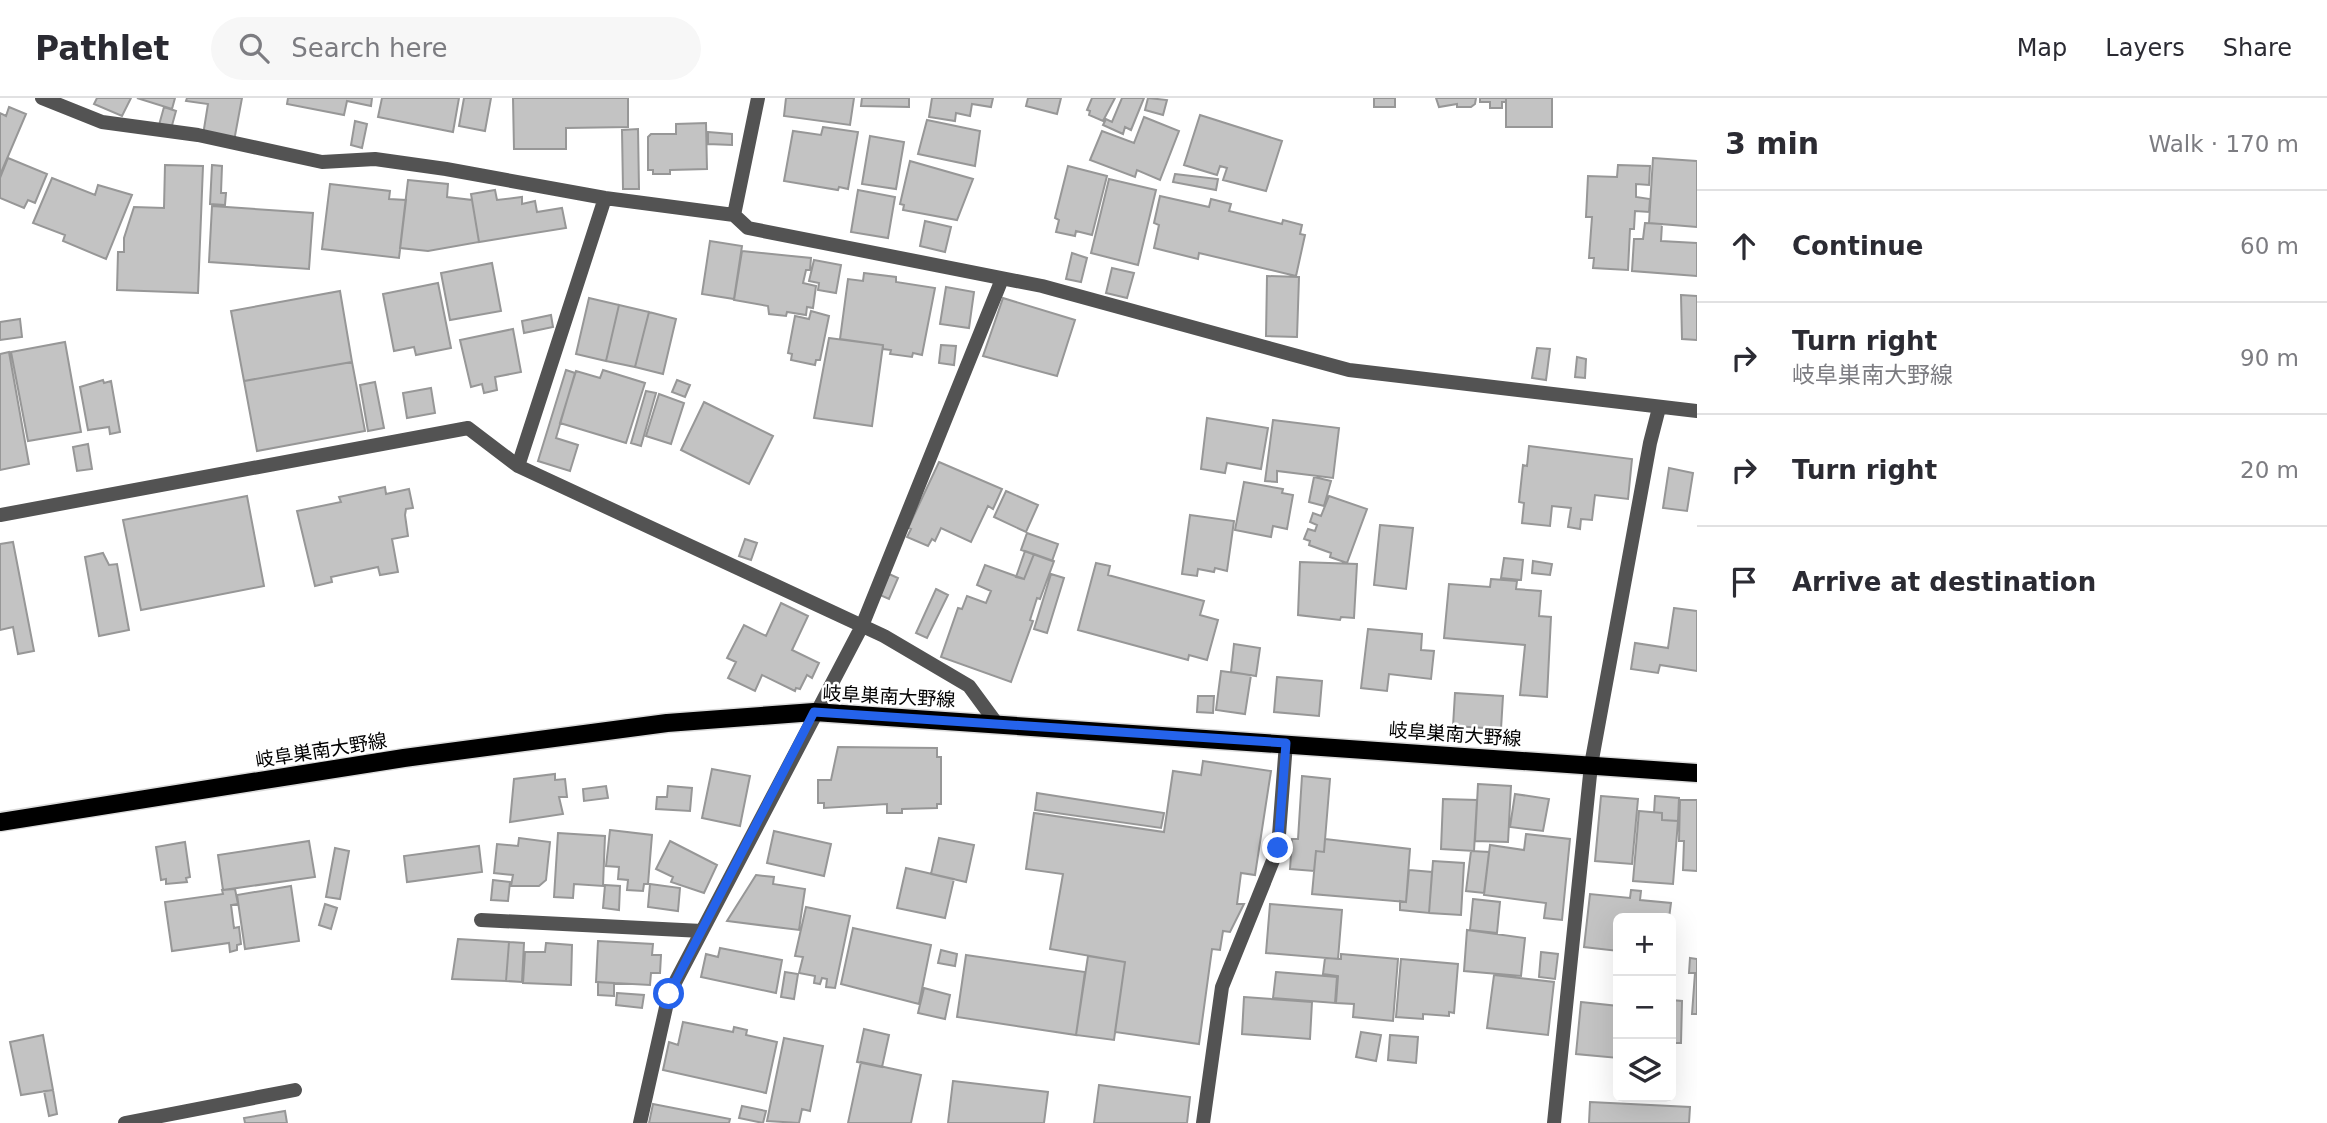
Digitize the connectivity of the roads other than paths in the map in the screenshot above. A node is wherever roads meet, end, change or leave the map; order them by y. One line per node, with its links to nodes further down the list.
1 (758, 98): 4 (street)
2 (52, 99): 3 (street)
3 (606, 198): 4 (street); 8 (street)
4 (734, 215): 5 (street)
5 (1002, 279): 6 (street); 10 (street)
6 (1659, 408): 7 (street); 14 (street)
7 (1697, 411)
8 (518, 466): 9 (street); 10 (street)
9 (0, 515)
10 (862, 626): 11 (street); 12 (street)
11 (814, 712): 12 (main road, 岐阜巣南大野線); 16 (main road, 岐阜巣南大野線); 18 (street)
12 (997, 724): 13 (main road, 岐阜巣南大野線)
13 (1286, 743): 14 (main road, 岐阜巣南大野線); 22 (street)
14 (1591, 765): 15 (main road, 岐阜巣南大野線); 23 (street)
15 (1697, 773)
16 (0, 822)
17 (481, 919): 18 (street)
18 (702, 931): 21 (street)
19 (295, 1090): 20 (street)
20 (125, 1123)
21 (640, 1123)
22 (1203, 1123)
23 (1554, 1123)

